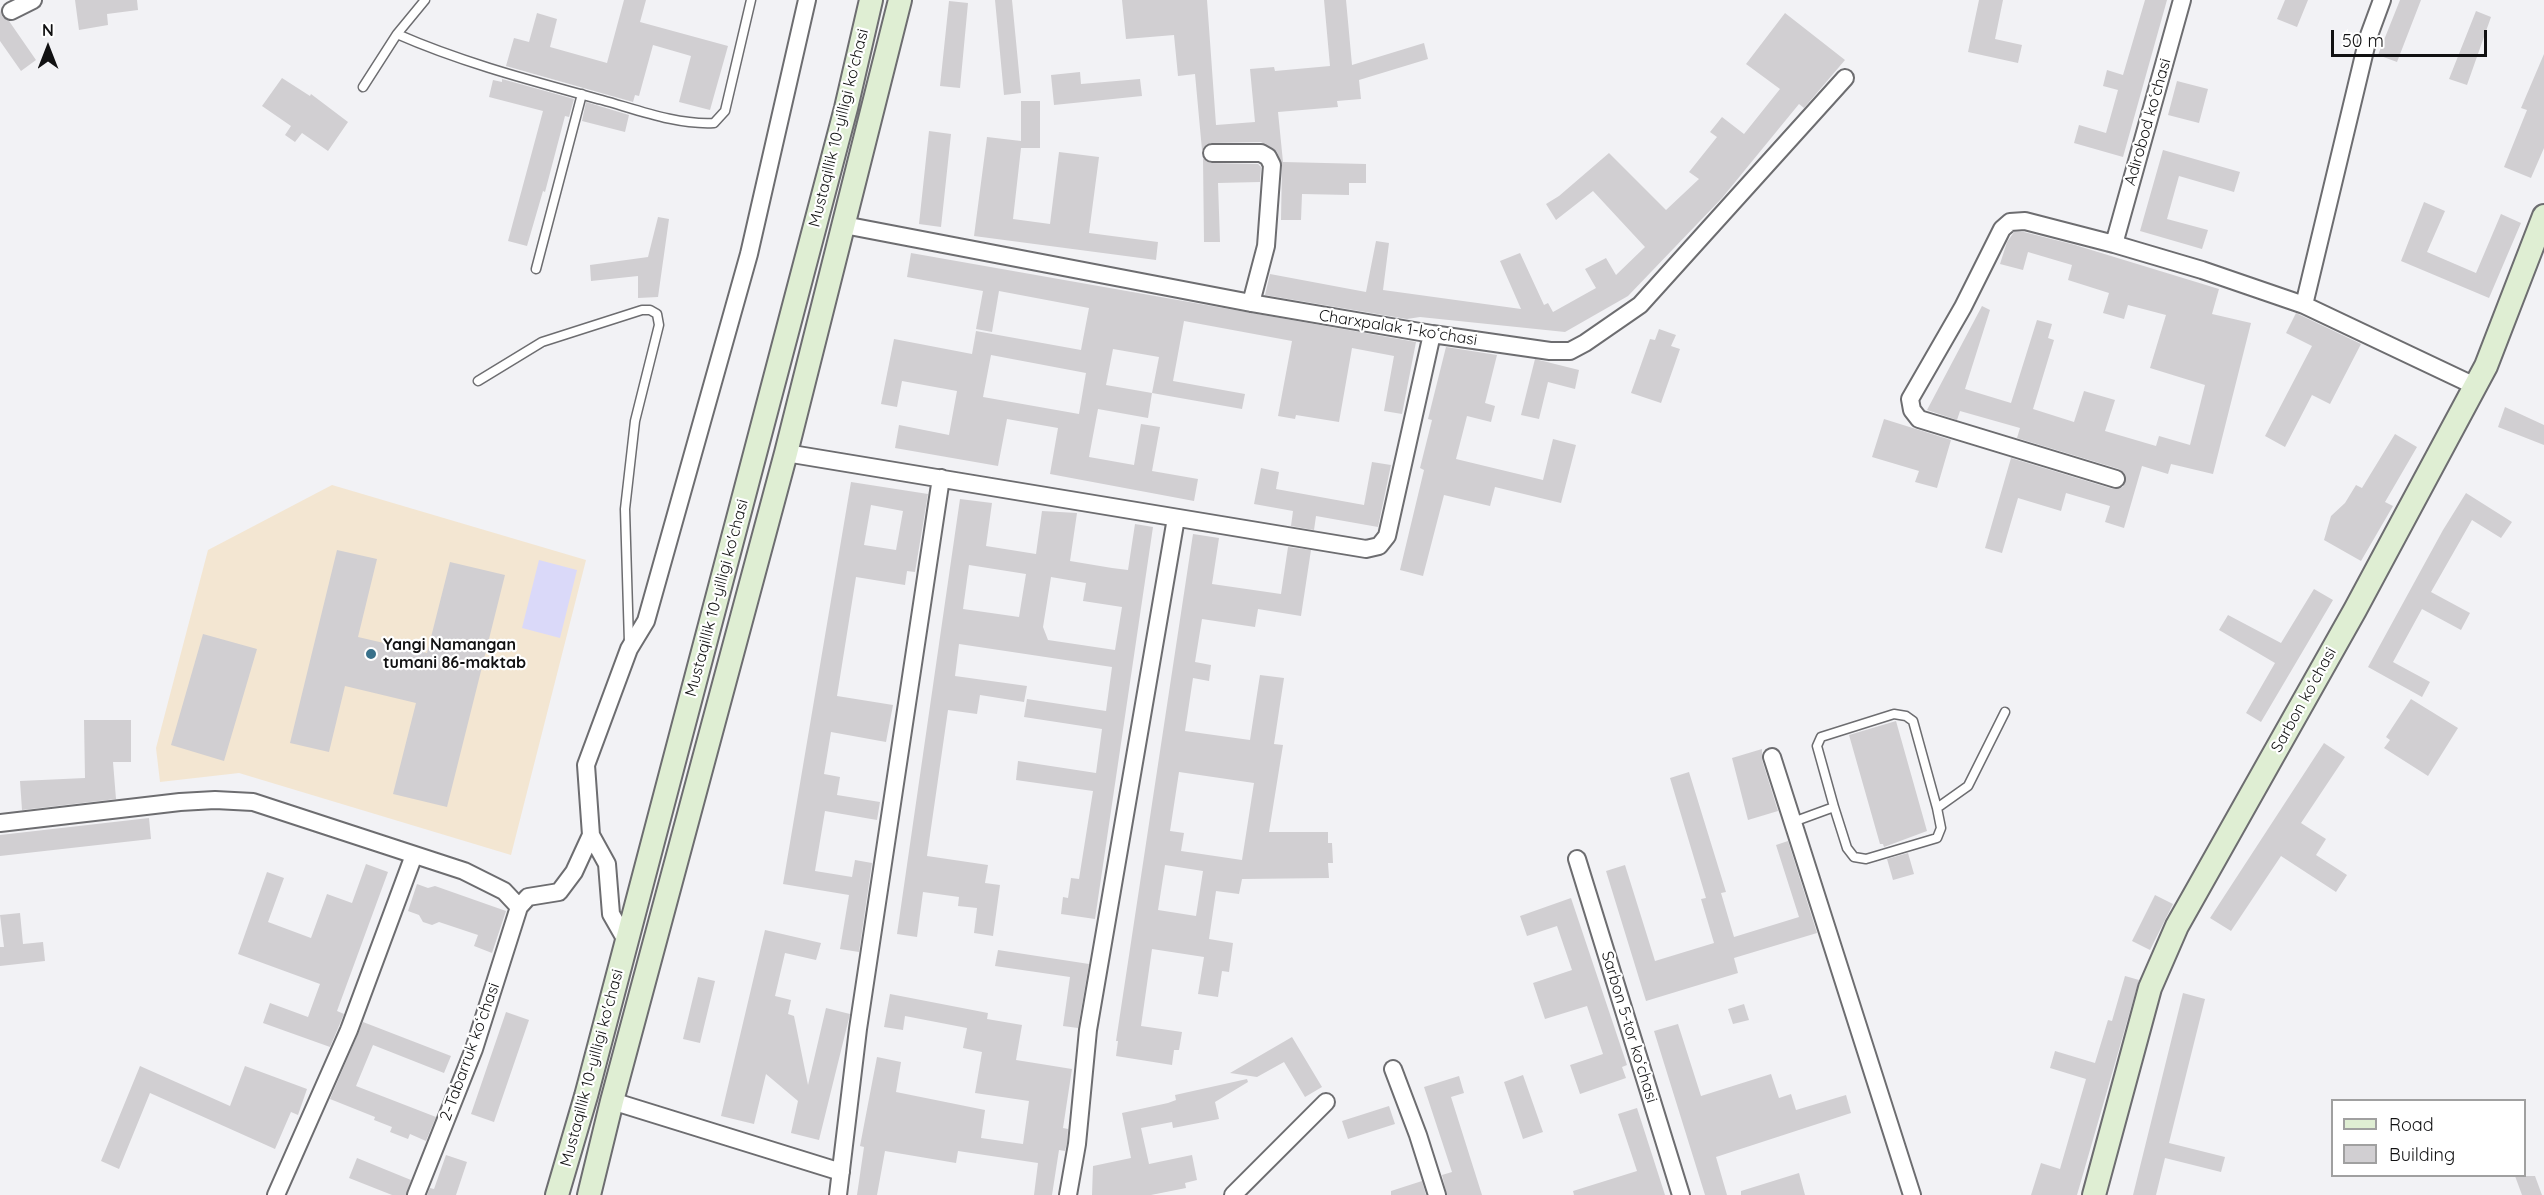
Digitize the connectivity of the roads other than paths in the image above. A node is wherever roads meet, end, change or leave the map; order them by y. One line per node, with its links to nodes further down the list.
1 (33, 0): 9 (street)
2 (425, 0): 10 (lane)
3 (751, 0): 13 (lane)
4 (807, 0): 28 (street)
5 (871, 0): 39 (main road, Mustaqillik 10-yilligi ko'chasi)
6 (900, 0): 16 (main road, Mustaqillik 10-yilligi ko'chasi)
7 (2182, 0): 17 (street, Adirobod koʻchasi)
8 (2382, 0): 20 (street)
9 (11, 11)
10 (398, 34): 12 (lane); 13 (lane)
11 (1845, 78): 21 (street, Charxpalak 1-koʻchasi)
12 (363, 87)
13 (582, 94): 18 (lane)
14 (1212, 153): 19 (street)
15 (2544, 216): 23 (main road, Sarbon koʻchasi)
16 (844, 225): 19 (street, Charxpalak 1-koʻchasi); 24 (main road, Mustaqillik 10-yilligi ko'chasi)
17 (2114, 244): 20 (street); 26 (street)
18 (536, 269)
19 (1251, 303): 21 (street, Charxpalak 1-koʻchasi)
20 (2304, 305): 23 (street)
21 (1432, 334): 27 (street)
22 (478, 381): 28 (lane)
23 (2475, 386): 54 (main road, Sarbon koʻchasi)
24 (786, 453): 25 (street); 41 (main road, Mustaqillik 10-yilligi ko'chasi)
25 (941, 478): 27 (street); 43 (street)
26 (2116, 479)
27 (1176, 518): 49 (street)
28 (629, 649): 35 (street)
29 (2005, 712): 32 (lane)
30 (1772, 757): 33 (street)
31 (1834, 807): 32 (lane); 32 (lane); 33 (lane)
32 (1936, 808)
33 (1792, 822): 53 (street)
34 (0, 823): 36 (street)
35 (591, 835): 38 (street); 39 (street)
36 (414, 855): 38 (street); 44 (street)
37 (1577, 859): 52 (street, Sarbon 5-tor koʻchasi)
38 (519, 907): 45 (street, 2-Tabarruk koʻchasi)
39 (627, 942): 46 (main road, Mustaqillik 10-yilligi ko'chasi)
40 (1393, 1069): 51 (street)
41 (612, 1101): 43 (street); 47 (main road, Mustaqillik 10-yilligi ko'chasi)
42 (1326, 1102): 50 (street)
43 (841, 1172): 48 (street)
44 (276, 1195)
45 (416, 1195)
46 (557, 1195)
47 (589, 1195)
48 (838, 1195)
49 (1068, 1195)
50 (1233, 1195)
51 (1437, 1195)
52 (1681, 1195)
53 (1912, 1195)
54 (2094, 1195)

